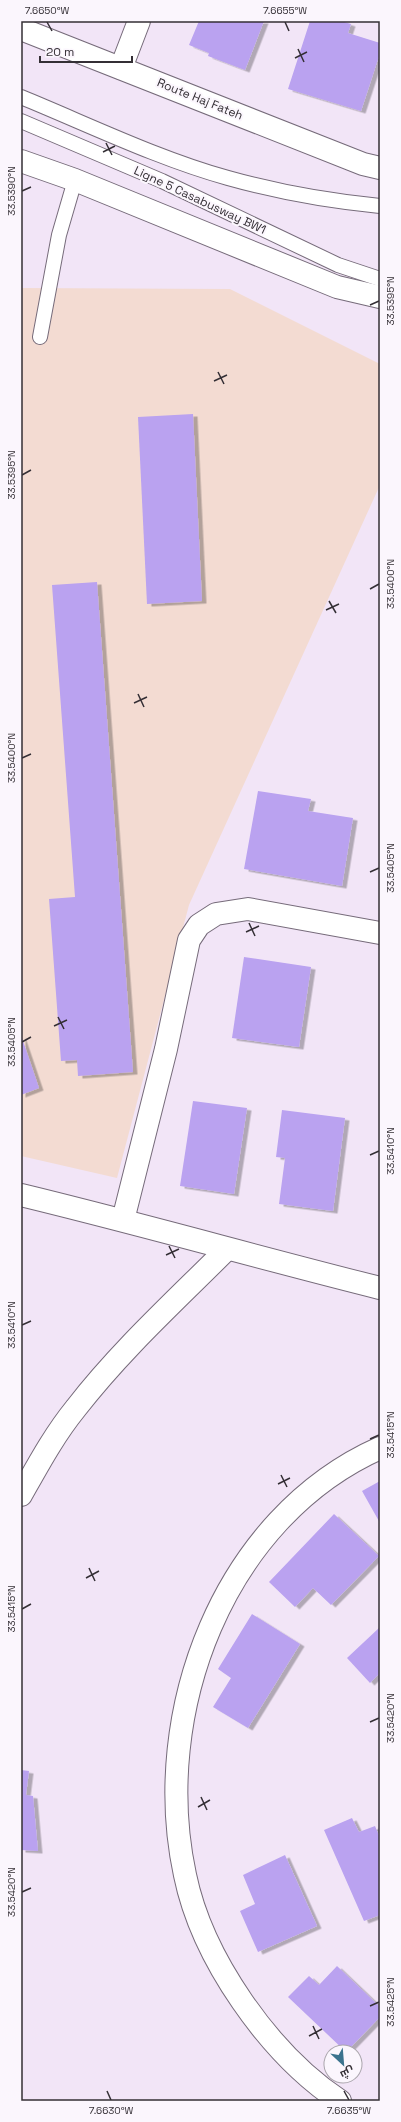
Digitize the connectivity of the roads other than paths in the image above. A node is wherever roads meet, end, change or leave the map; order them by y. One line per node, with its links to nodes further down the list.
1 (139, 21): 3 (street)
2 (21, 29): 3 (street, Route Haj Fateh)
3 (121, 68): 7 (street, Route Haj Fateh)
4 (21, 97): 9 (lane, Ligne 5 Casabusway BW1)
5 (21, 121): 10 (lane, Ligne 5 Casabusway BW1)
6 (21, 161): 8 (street)
7 (380, 168)
8 (75, 180): 11 (street); 12 (lane)
9 (380, 206)
10 (380, 279)
11 (380, 297)
12 (40, 337)
13 (380, 933): 15 (street)
14 (21, 1195): 15 (street)
15 (123, 1220): 16 (street)
16 (227, 1249): 17 (street); 19 (street)
17 (380, 1288)
18 (380, 1448): 20 (street)
19 (21, 1495)
20 (340, 2101)

